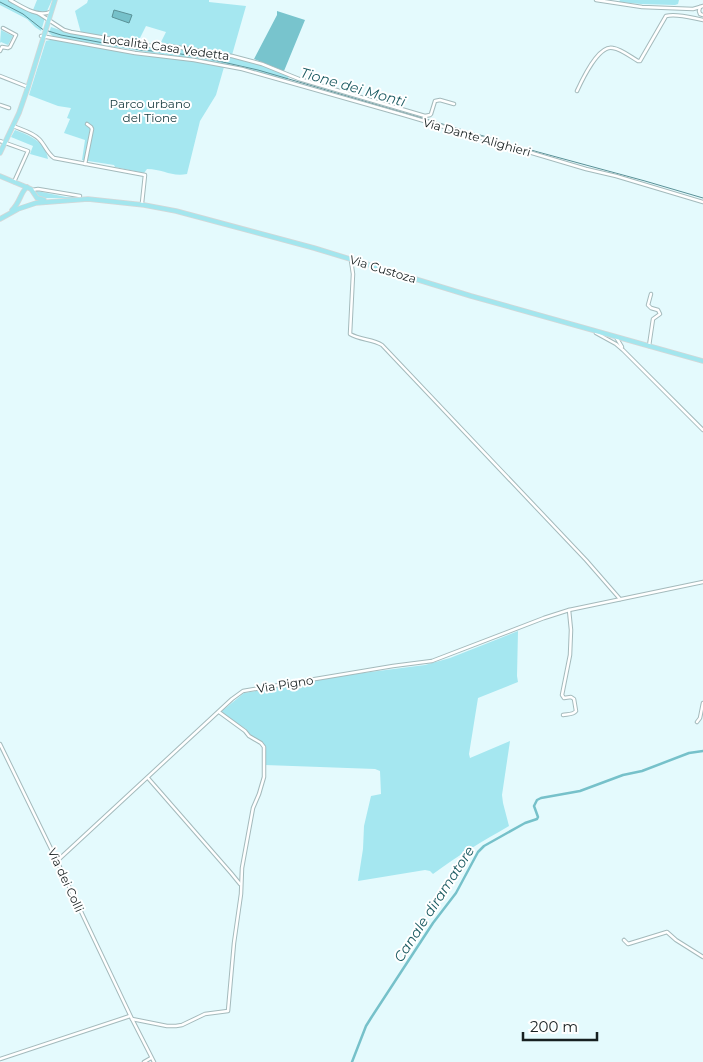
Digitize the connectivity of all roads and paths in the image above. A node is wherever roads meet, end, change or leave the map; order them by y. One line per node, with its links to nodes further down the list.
1 (10, 0): 8 (street, Località Casa Vedetta)
2 (55, 0): 6 (main road)
3 (596, 0): 5 (street)
4 (702, 6): 5 (street); 7 (street)
5 (693, 9): 7 (street)
6 (51, 11): 8 (street); 10 (main road)
7 (699, 12): 9 (street)
8 (38, 13): 10 (street, Località Casa Vedetta)
9 (703, 15)
10 (49, 20): 13 (main road); 18 (street, Località Casa Vedetta)
11 (703, 20): 17 (street)
12 (3, 28): 14 (street)
13 (42, 36): 16 (main road); 33 (street, Via Dante Alighieri)
14 (0, 48)
15 (0, 76): 16 (street)
16 (28, 87): 22 (main road)
17 (577, 91)
18 (454, 104)
19 (0, 105): 20 (street)
20 (9, 108)
21 (87, 124): 25 (street)
22 (13, 126): 23 (main road); 25 (street)
23 (2, 142): 24 (main road); 27 (street)
24 (0, 153)
25 (85, 164): 34 (street)
26 (0, 176): 27 (main road, Via Custoza)
27 (15, 182): 28 (main road, Via Custoza); 30 (main road)
28 (27, 187): 29 (main road, Via Custoza); 30 (main road, Via Custoza)
29 (33, 192): 31 (street, Via Custoza); 32 (main road, Via Custoza); 35 (main road)
30 (22, 193): 35 (main road); 36 (main road, Via Custoza)
31 (80, 196)
32 (58, 200): 35 (main road, Via Custoza); 37 (main road, Via Custoza)
33 (703, 202)
34 (142, 204)
35 (29, 205): 36 (main road, Via Custoza)
36 (2, 218)
37 (351, 259): 39 (main road, Via Custoza); 49 (street)
38 (651, 294): 44 (street)
39 (586, 328): 40 (main road, Via Custoza); 42 (street)
40 (615, 336): 41 (main road, Via Custoza); 42 (street); 43 (street)
41 (624, 338): 43 (street); 44 (main road, Via Custoza)
42 (616, 344): 45 (street)
43 (621, 346): 45 (street)
44 (649, 346): 46 (main road, Via Custoza)
45 (623, 350): 47 (street)
46 (703, 361)
47 (703, 430)
48 (703, 582): 49 (street, Via Pigno)
49 (620, 599): 50 (street, Via Pigno)
50 (569, 610): 52 (street, Via Pigno); 53 (street)
51 (703, 703): 54 (street)
52 (218, 712): 56 (street, Via Pigno); 58 (street)
53 (563, 714)
54 (697, 722)
55 (0, 744): 57 (street, Via dei Colli)
56 (148, 778): 57 (street, Via Pigno); 58 (street)
57 (57, 861): 61 (street, Via dei Colli)
58 (241, 886): 61 (street)
59 (624, 940): 60 (street)
60 (703, 957)
61 (131, 1018): 62 (street, Via dei Colli); 63 (street)
62 (152, 1058): 64 (street); 65 (street, Via dei Colli)
63 (0, 1059)
64 (144, 1062)
65 (154, 1062)

